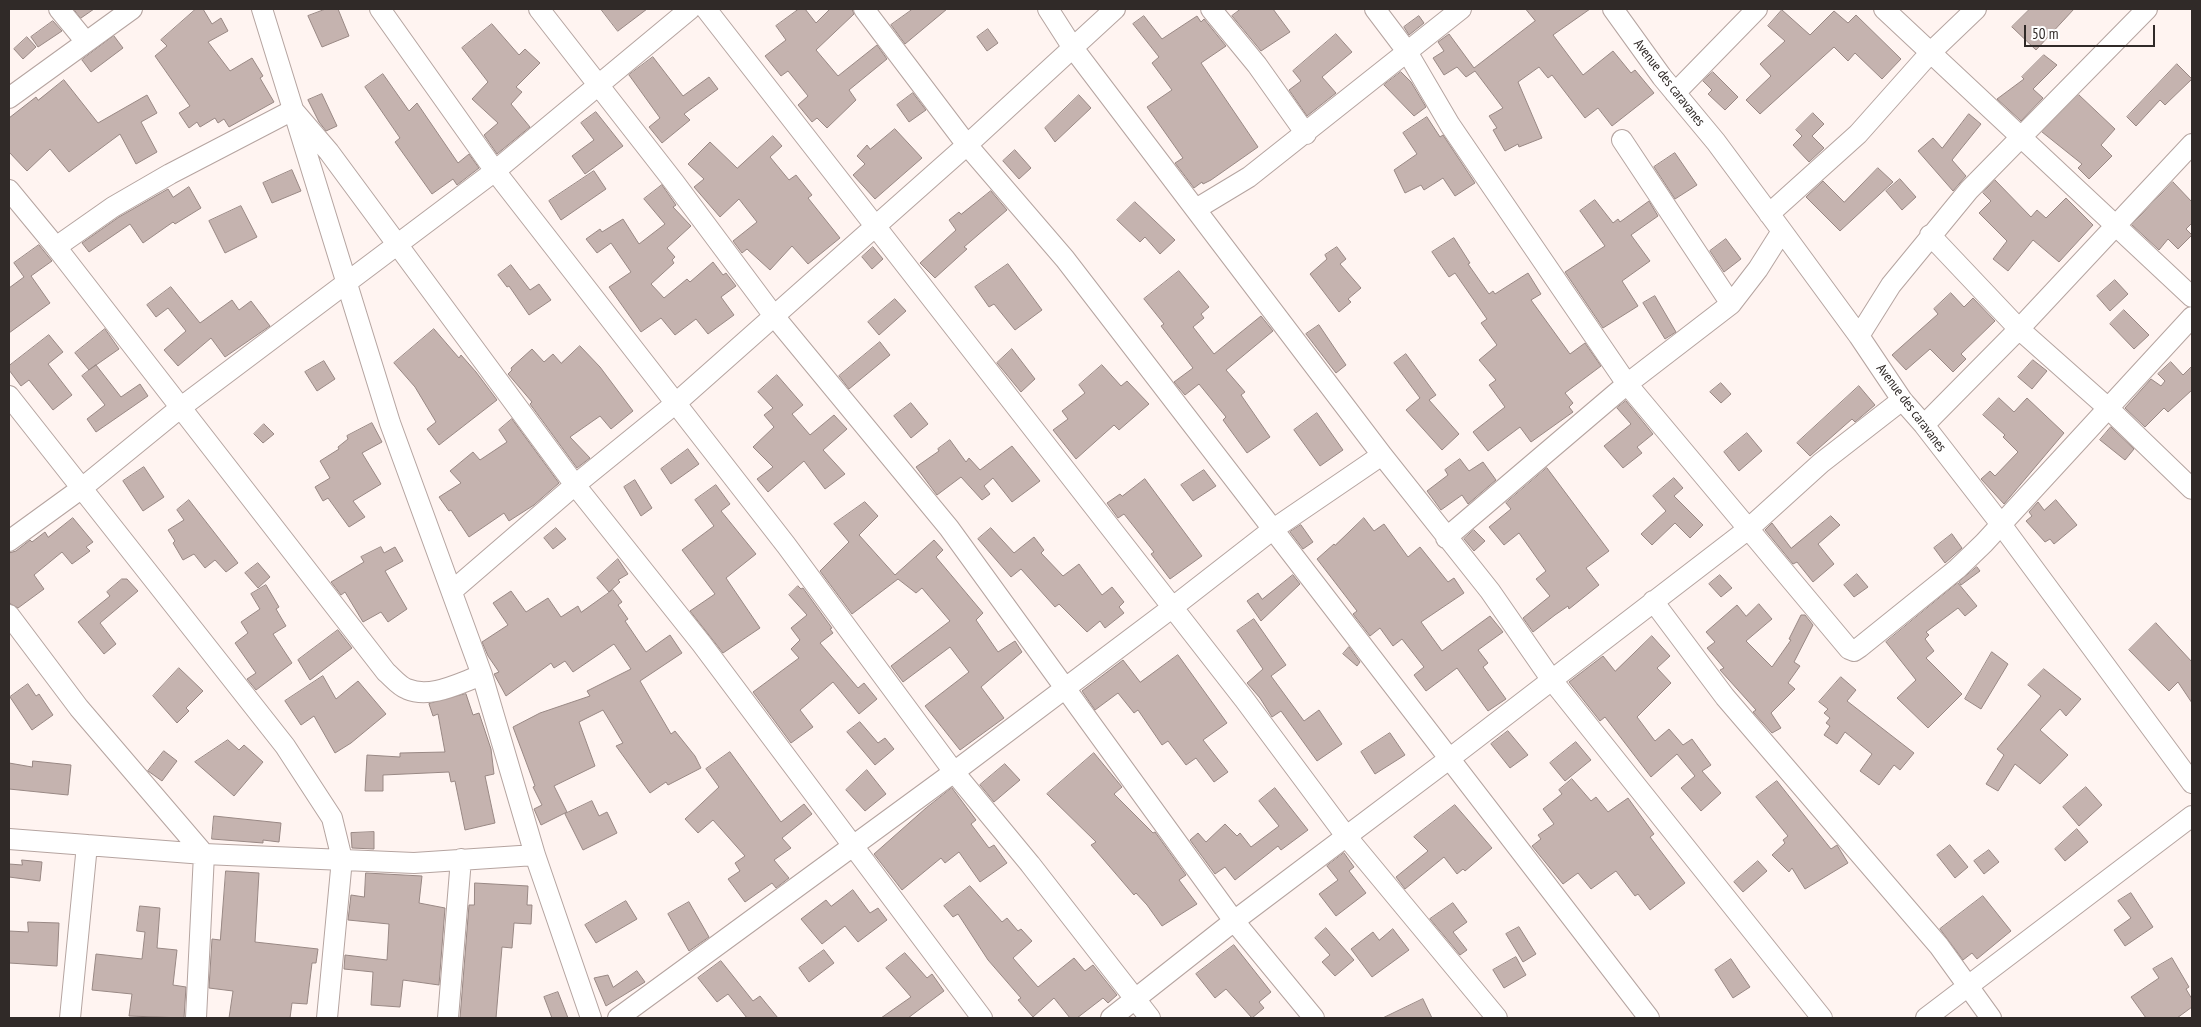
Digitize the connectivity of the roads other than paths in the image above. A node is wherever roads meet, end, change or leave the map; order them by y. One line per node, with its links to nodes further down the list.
1 (59, 9): 19 (street)
2 (132, 9): 19 (street)
3 (262, 9): 26 (street)
4 (380, 9): 32 (street)
5 (539, 9): 23 (street)
6 (690, 9): 23 (street)
7 (706, 9): 36 (street)
8 (864, 9): 31 (street)
9 (1048, 9): 20 (street)
10 (1115, 9): 20 (street)
11 (1211, 9): 27 (street)
12 (1375, 9): 21 (street)
13 (1461, 9): 21 (street)
14 (1613, 9): 24 (street, Avenue des caravanes)
15 (1757, 9): 24 (street)
16 (1884, 9): 22 (street)
17 (1976, 9): 22 (street)
18 (2147, 9): 28 (street)
19 (86, 42): 25 (street)
20 (1074, 48): 31 (street); 34 (street)
21 (1406, 50): 27 (street); 49 (street)
22 (1930, 53): 28 (street); 35 (street)
23 (598, 86): 32 (street); 45 (street)
24 (1675, 93): 35 (street, Avenue des caravanes)
25 (9, 98)
26 (293, 110): 40 (street); 41 (street); 42 (street)
27 (1306, 134): 34 (street)
28 (2022, 136): 37 (street); 39 (street)
29 (1622, 140): 44 (street)
30 (2192, 144): 37 (street)
31 (968, 145): 36 (street); 61 (street)
32 (495, 171): 40 (street); 52 (street)
33 (9, 190): 41 (street)
34 (1196, 209): 56 (street)
35 (1769, 214): 38 (street, Avenue des caravanes)
36 (876, 226): 45 (street); 67 (street)
37 (2115, 226): 43 (street); 47 (street)
38 (1782, 231): 44 (street); 48 (street, Avenue des caravanes)
39 (1930, 235): 47 (street); 48 (street)
40 (398, 244): 42 (street); 57 (street)
41 (56, 248): 53 (street)
42 (346, 285): 53 (street); 65 (street)
43 (2192, 297)
44 (1731, 304): 49 (street)
45 (774, 316): 52 (street); 71 (street)
46 (2192, 318): 54 (street)
47 (2019, 329): 54 (street); 55 (street)
48 (1859, 336): 51 (street, Avenue des caravanes)
49 (1627, 384): 62 (street); 63 (street)
50 (9, 396): 58 (street)
51 (1902, 400): 55 (street, Avenue des caravanes); 62 (street)
52 (676, 403): 57 (street); 73 (street)
53 (180, 408): 58 (street); 69 (street)
54 (2108, 408): 59 (street); 60 (street)
55 (1924, 425): 60 (street, Avenue des caravanes)
56 (1382, 455): 61 (street); 63 (street)
57 (575, 485): 65 (street); 79 (street)
58 (82, 488): 64 (street); 82 (street)
59 (2192, 489)
60 (2000, 523): 62 (street); 74 (street, Avenue des caravanes)
61 (1272, 530): 67 (street); 72 (street)
62 (1747, 530): 66 (street)
63 (1446, 538): 70 (street)
64 (9, 541)
65 (452, 591): 69 (street)
66 (1653, 601): 70 (street); 85 (street)
67 (1173, 608): 71 (street); 76 (street)
68 (9, 615): 80 (street)
69 (482, 675): 81 (street)
70 (1551, 679): 72 (street); 99 (street)
71 (1066, 688): 73 (street); 84 (street)
72 (1449, 759): 76 (street); 98 (street)
73 (954, 772): 79 (street); 86 (street)
74 (2192, 783)
75 (2192, 816): 85 (street)
76 (1346, 836): 84 (street); 97 (street)
77 (9, 839): 78 (street)
78 (87, 845): 80 (street); 87 (street)
79 (853, 846): 92 (street); 93 (street)
80 (204, 854): 82 (street); 88 (street)
81 (535, 855): 83 (street); 91 (street)
82 (342, 859): 83 (street); 89 (street)
83 (461, 859): 90 (street)
84 (1234, 921): 86 (street); 96 (street)
85 (1966, 986): 100 (street); 101 (street)
86 (1135, 999): 94 (street); 95 (street)
87 (70, 1018)
88 (196, 1018)
89 (327, 1018)
90 (448, 1018)
91 (591, 1018)
92 (618, 1018)
93 (982, 1018)
94 (1111, 1018)
95 (1150, 1018)
96 (1314, 1018)
97 (1498, 1018)
98 (1648, 1018)
99 (1822, 1018)
100 (1926, 1018)
101 (1991, 1018)

